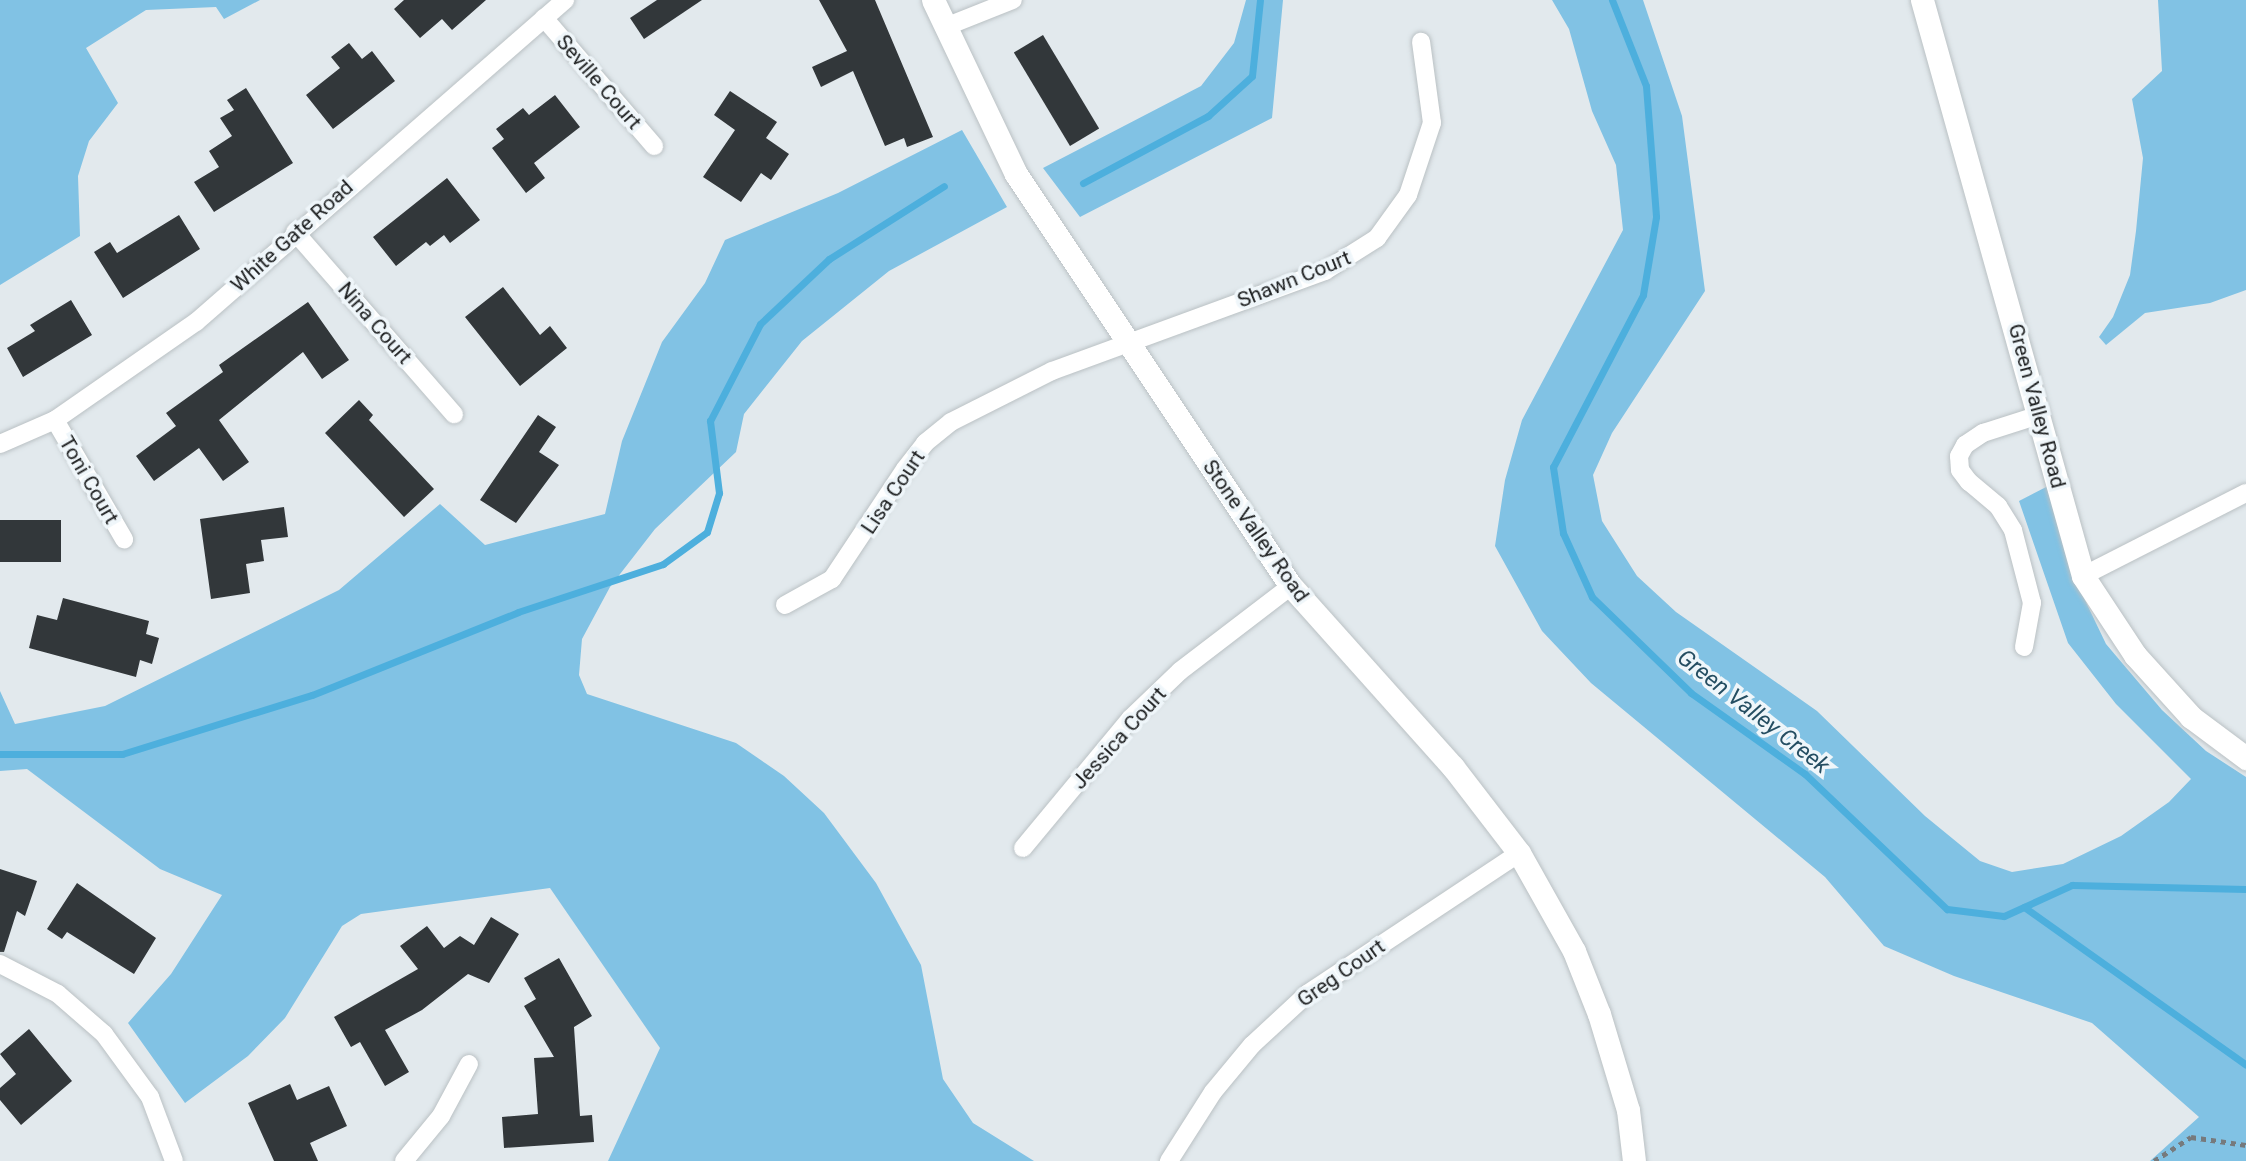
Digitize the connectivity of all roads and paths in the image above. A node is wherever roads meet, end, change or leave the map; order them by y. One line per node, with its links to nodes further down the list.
1 (565, 0): 5 (street, White Gate Road)
2 (933, 0): 6 (street, Stone Valley Road)
3 (1013, 0): 6 (street)
4 (1922, 0): 12 (street, Green Valley Road)
5 (544, 18): 8 (street, Seville Court); 9 (street, White Gate Road)
6 (945, 27): 10 (street, Stone Valley Road)
7 (1421, 42): 10 (street, Shawn Court)
8 (654, 146)
9 (295, 232): 11 (street, Nina Court); 13 (street, White Gate Road)
10 (1127, 344): 18 (street, Stone Valley Road); 19 (street, Lisa Court)
11 (454, 414)
12 (2039, 415): 17 (street, Green Valley Road); 20 (street)
13 (55, 420): 14 (street, White Gate Road); 16 (street, Toni Court)
14 (0, 444)
15 (2246, 493): 17 (street)
16 (124, 539)
17 (2083, 576): 21 (street, Green Valley Road)
18 (1291, 586): 22 (street, Jessica Court); 23 (street, Stone Valley Road)
19 (785, 605)
20 (2024, 647)
21 (2246, 758)
22 (1023, 848)
23 (1519, 853): 29 (street, Greg Court); 30 (street, Stone Valley Road)
24 (0, 964): 27 (street)
25 (469, 1064): 28 (street)
26 (2246, 1145): 31 (path)
27 (174, 1161)
28 (404, 1161)
29 (1169, 1161)
30 (1634, 1161)
31 (2154, 1161)

